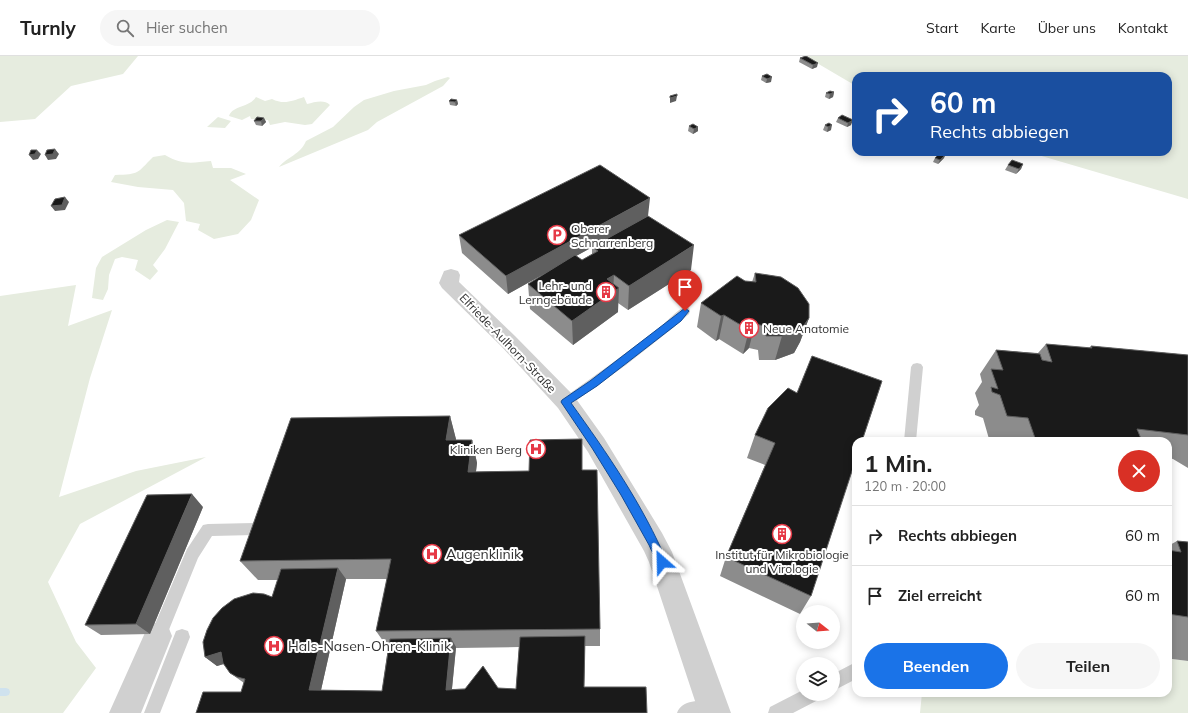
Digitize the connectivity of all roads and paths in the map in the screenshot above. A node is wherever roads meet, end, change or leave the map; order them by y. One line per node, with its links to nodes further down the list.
1 (451, 275): 4 (street, Elfriede-Aulhorn-Straße)
2 (685, 311): 4 (lane)
3 (917, 366): 5 (lane)
4 (566, 402): 11 (street, Elfriede-Aulhorn-Straße)
5 (910, 437)
6 (254, 529): 7 (lane)
7 (170, 636): 12 (street); 13 (lane)
8 (852, 672): 9 (lane)
9 (840, 679)
10 (799, 701): 15 (lane)
11 (714, 710): 14 (lane)
12 (125, 713)
13 (152, 713)
14 (685, 713)
15 (776, 713)

